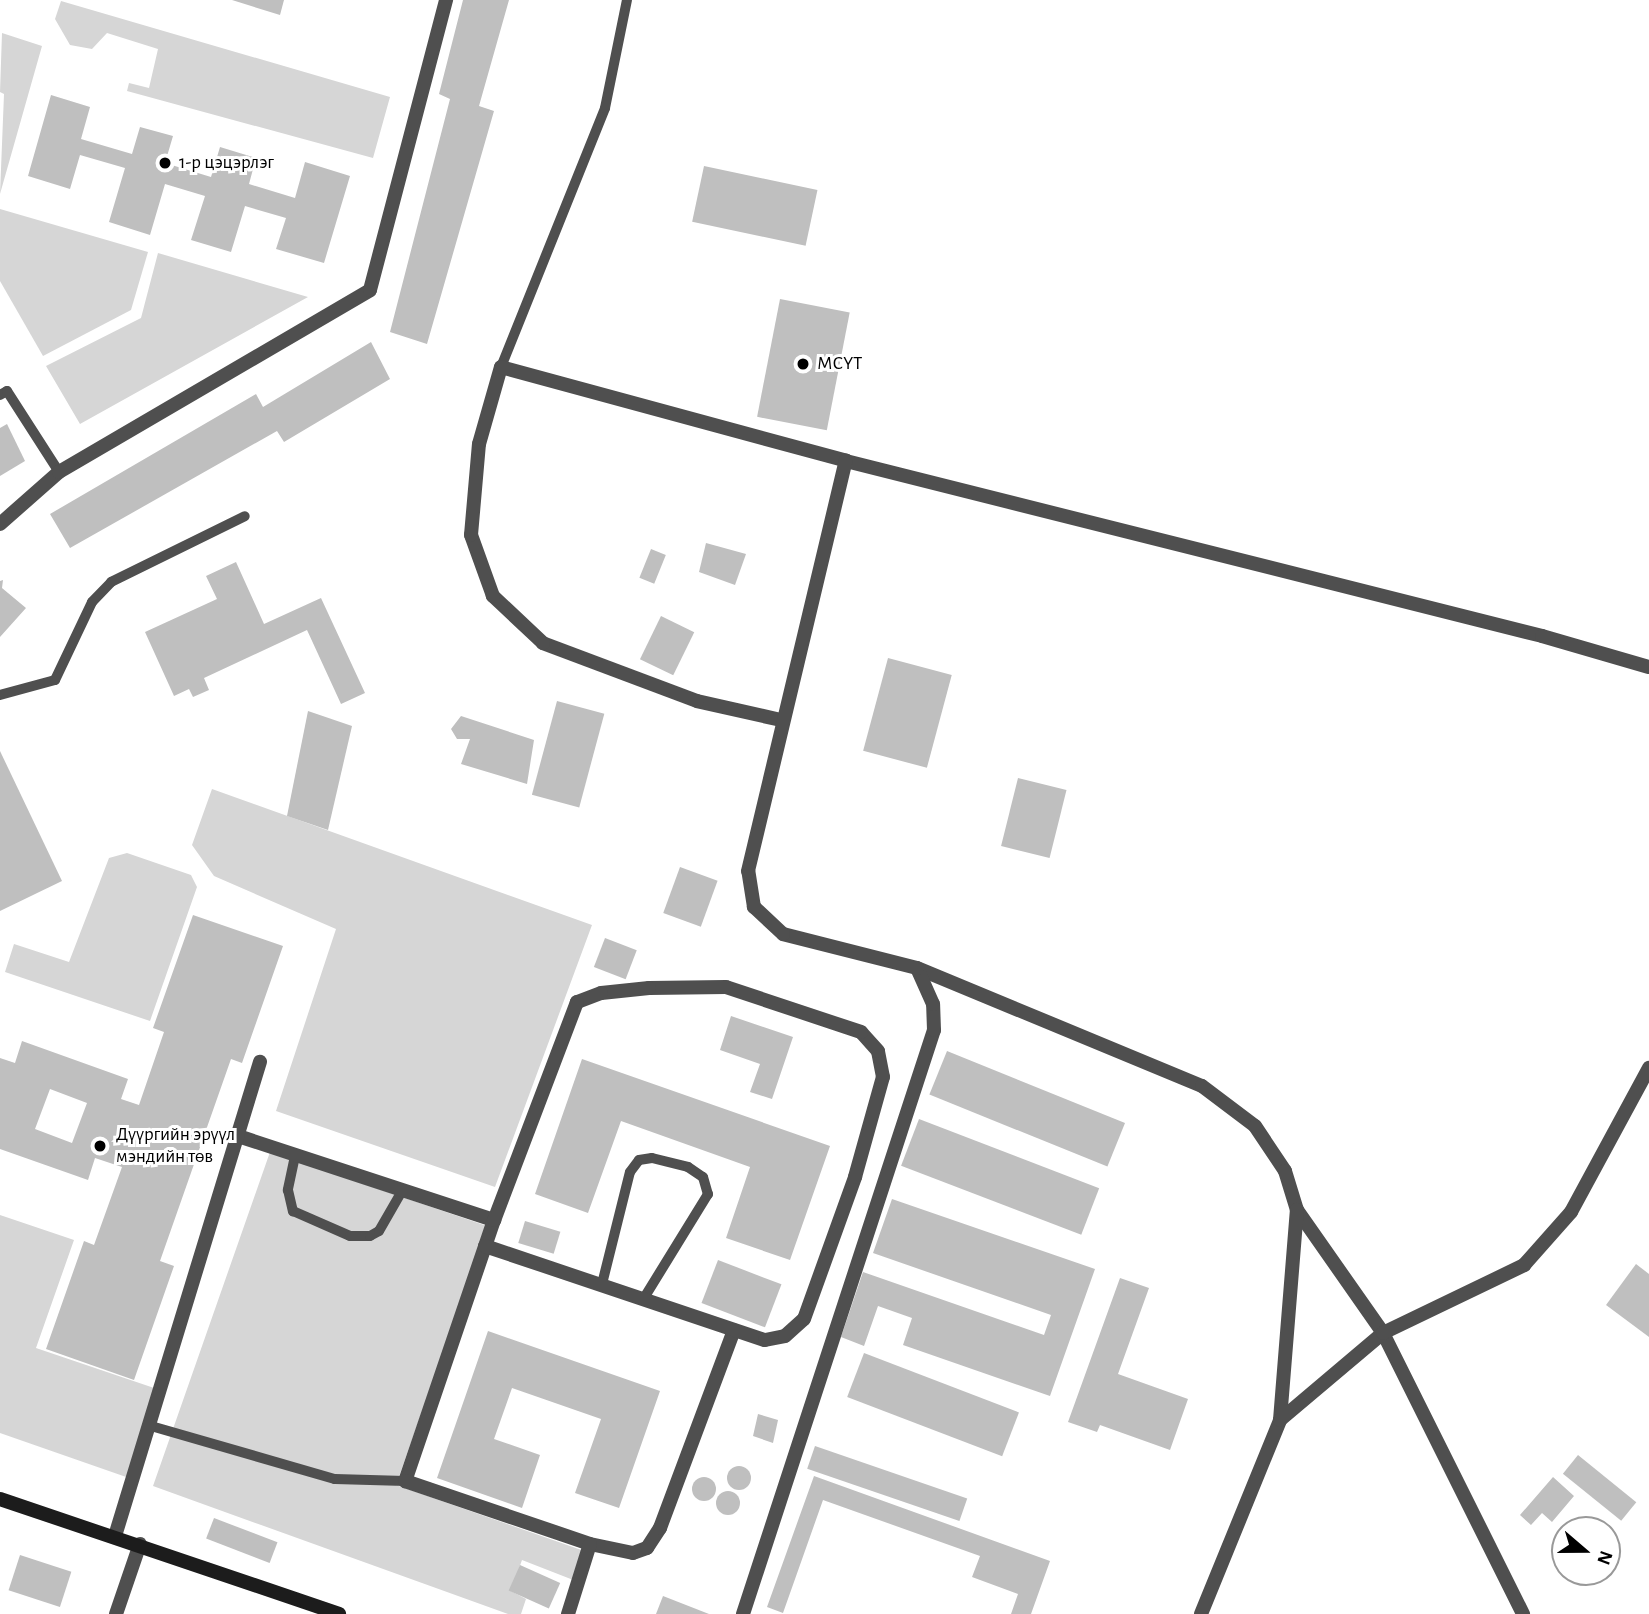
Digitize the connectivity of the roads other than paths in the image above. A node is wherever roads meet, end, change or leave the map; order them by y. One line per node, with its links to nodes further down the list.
1 (446, 0): 6 (street)
2 (627, 0): 3 (lane)
3 (501, 367): 5 (street); 11 (street)
4 (0, 396): 6 (lane)
5 (846, 460): 9 (street); 11 (street)
6 (59, 472): 8 (street)
7 (244, 516): 10 (lane)
8 (0, 524)
9 (1649, 667)
10 (0, 695)
11 (781, 720): 12 (street)
12 (917, 968): 18 (street); 35 (street)
13 (260, 1062): 15 (street)
14 (1649, 1068): 24 (street)
15 (235, 1135): 16 (street); 26 (street)
16 (295, 1156): 17 (street); 17 (lane)
17 (402, 1191): 19 (street)
18 (1297, 1210): 24 (street); 25 (street)
19 (494, 1220): 20 (street); 23 (street)
20 (485, 1246): 21 (street); 27 (street)
21 (601, 1284): 22 (street); 22 (lane)
22 (644, 1297): 23 (street)
23 (734, 1330): 31 (street)
24 (1383, 1333): 25 (street); 37 (street)
25 (1280, 1420): 36 (street)
26 (151, 1426): 27 (lane); 29 (street)
27 (405, 1481): 31 (street)
28 (0, 1499): 29 (street)
29 (115, 1536): 30 (street)
30 (140, 1544): 32 (street); 33 (street)
31 (590, 1544): 34 (street)
32 (116, 1614)
33 (339, 1614)
34 (568, 1614)
35 (743, 1614)
36 (1201, 1614)
37 (1523, 1614)

